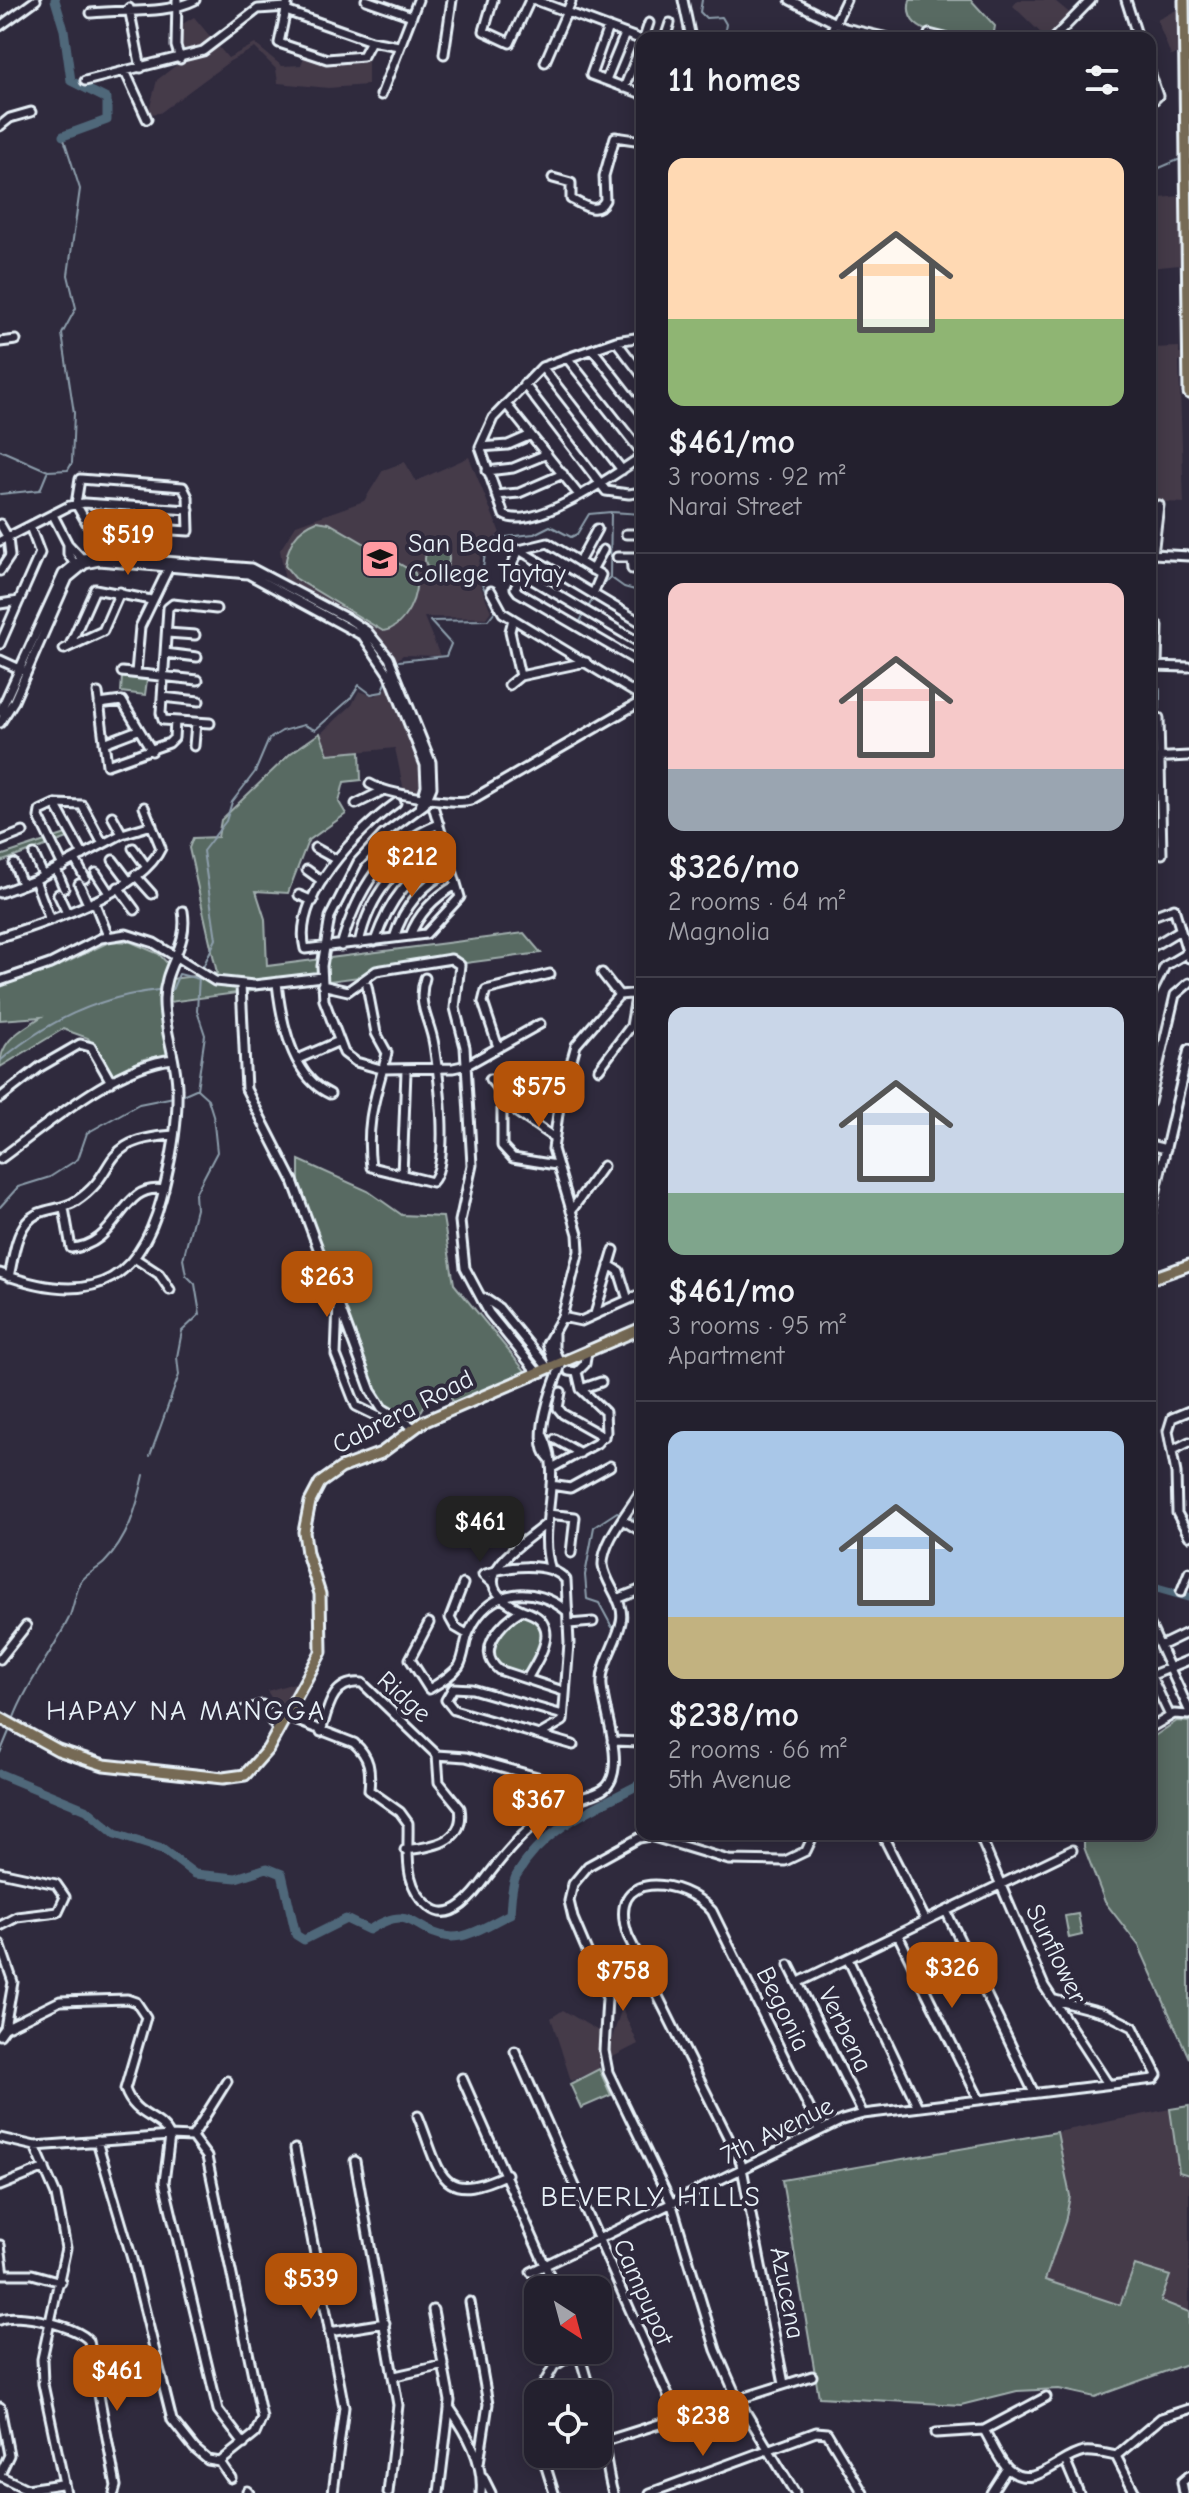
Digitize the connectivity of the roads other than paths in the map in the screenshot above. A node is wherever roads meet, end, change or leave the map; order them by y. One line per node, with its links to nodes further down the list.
1 (16, 0): 19 (street)
2 (36, 0): 19 (street)
3 (177, 0): 20 (street)
4 (195, 0): 20 (street)
5 (366, 0): 23 (street)
6 (418, 0): 23 (street)
7 (452, 0): 40 (street)
8 (493, 0): 9 (street)
9 (532, 0): 21 (street)
10 (683, 0): 31 (street)
11 (790, 0): 26 (street)
12 (846, 0): 26 (street)
13 (1091, 0): 34 (street)
14 (1126, 0): 35 (street)
15 (1184, 0): 54 (main road)
16 (571, 2): 21 (street)
17 (287, 6): 38 (street); 38 (street); 42 (street)
18 (129, 8): 20 (street); 22 (street); 44 (street)
19 (23, 10): 27 (street)
20 (175, 10): 42 (street)
21 (566, 11): 28 (street); 43 (street)
22 (91, 13)
23 (412, 16): 39 (street)
24 (649, 23): 29 (street)
25 (670, 23): 30 (street)
26 (835, 24): 32 (street); 33 (street)
27 (0, 26)
28 (608, 27): 36 (street); 46 (street)
29 (646, 32)
30 (667, 32)
31 (690, 32)
32 (831, 32)
33 (865, 32)
34 (1060, 32)
35 (1136, 32)
36 (625, 34): 37 (street); 46 (street)
37 (636, 38)
38 (371, 41): 39 (street)
39 (399, 46): 50 (street)
40 (444, 54)
41 (636, 58): 48 (street)
42 (180, 59): 44 (street)
43 (545, 62)
44 (141, 68): 45 (street)
45 (125, 71): 47 (street); 52 (street)
46 (606, 80): 48 (street)
47 (85, 81)
48 (624, 88): 49 (street)
49 (636, 92)
50 (381, 95)
51 (31, 112): 53 (street)
52 (147, 119)
53 (0, 126)
54 (1187, 129): 66 (main road)
55 (636, 140): 56 (street)
56 (553, 178)
57 (636, 339): 59 (street)
58 (16, 340): 60 (street)
59 (616, 341): 61 (street); 64 (street)
60 (0, 342)
61 (593, 350): 62 (street); 68 (street)
62 (568, 359): 63 (street); 71 (street)
63 (542, 367): 65 (street); 74 (street)
64 (636, 367)
65 (524, 384): 67 (street); 77 (street)
66 (1189, 393)
67 (506, 404): 69 (street); 70 (street)
68 (636, 405)
69 (531, 435): 70 (street); 72 (street)
70 (480, 447): 75 (street)
71 (636, 447)
72 (547, 454): 75 (street); 76 (street)
73 (636, 460): 74 (street)
74 (622, 470): 77 (street)
75 (487, 471): 79 (street)
76 (563, 474): 79 (street); 80 (street)
77 (601, 484): 78 (street); 80 (street)
78 (636, 492)
79 (496, 495): 80 (street)
80 (579, 495)
81 (76, 504): 83 (street); 83 (street); 83 (street); 85 (street)
82 (1159, 505): 84 (street)
83 (189, 510)
84 (1156, 514)
85 (53, 515): 87 (street); 100 (street)
86 (0, 524): 91 (street)
87 (31, 529): 91 (street); 110 (street)
88 (597, 529): 99 (street)
89 (626, 534): 90 (street)
90 (636, 534)
91 (4, 540): 104 (street)
92 (519, 550): 99 (street); 105 (street); 108 (street)
93 (603, 550): 103 (street)
94 (1156, 554): 95 (street)
95 (1189, 556)
96 (617, 557): 97 (street)
97 (631, 557): 98 (street); 102 (street)
98 (636, 557)
99 (579, 562): 103 (street)
100 (79, 563): 101 (street); 128 (street)
101 (166, 564): 109 (street); 158 (street)
102 (632, 569)
103 (592, 570): 108 (street)
104 (0, 571)
105 (522, 574): 118 (street); 124 (street)
106 (491, 591): 113 (street)
107 (120, 592): 107 (street); 109 (street)
108 (593, 594): 114 (street)
109 (151, 600): 130 (street)
110 (19, 601): 111 (street); 119 (street)
111 (0, 604)
112 (216, 609): 116 (street)
113 (513, 619): 125 (street); 132 (street)
114 (636, 619)
115 (1156, 625): 120 (street)
116 (167, 633): 117 (street); 121 (street)
117 (195, 635)
118 (636, 640)
119 (0, 644)
120 (1156, 646)
121 (165, 653): 122 (street); 131 (street)
122 (197, 657)
123 (0, 660): 128 (street)
124 (636, 661)
125 (586, 662): 132 (street); 136 (street)
126 (1156, 666): 127 (street)
127 (1189, 667)
128 (24, 671): 138 (street)
129 (122, 672): 130 (street)
130 (136, 673): 131 (street)
131 (163, 676): 133 (street); 137 (street)
132 (520, 676): 134 (street)
133 (198, 680)
134 (509, 685)
135 (98, 693): 141 (street)
136 (636, 695)
137 (162, 697): 139 (street); 144 (street)
138 (7, 698): 142 (street); 145 (street)
139 (199, 701)
140 (636, 703): 158 (street)
141 (99, 704): 148 (street); 149 (street)
142 (0, 712)
143 (1159, 718): 151 (street)
144 (175, 721): 146 (street); 152 (street)
145 (0, 723)
146 (196, 723): 147 (street); 150 (street)
147 (210, 723)
148 (138, 730): 149 (street); 152 (street)
149 (104, 743): 152 (street)
150 (194, 746)
151 (1156, 748)
152 (152, 751)
153 (1156, 758): 154 (street)
154 (1189, 758)
155 (1156, 772): 179 (street)
156 (370, 784): 157 (street)
157 (382, 791): 158 (street); 161 (street)
158 (426, 796): 165 (street)
159 (396, 803): 171 (street)
160 (55, 804): 174 (street); 181 (street); 186 (street)
161 (356, 804)
162 (144, 807): 167 (street)
163 (434, 809): 166 (street)
164 (112, 816): 169 (street)
165 (404, 819): 170 (street); 177 (street)
166 (439, 824): 170 (street); 172 (street)
167 (152, 825): 169 (street); 185 (street)
168 (23, 832): 173 (street)
169 (122, 834): 174 (street)
170 (414, 836): 215 (street)
171 (354, 837): 177 (street); 182 (street)
172 (443, 839): 178 (street); 213 (street)
173 (0, 841)
174 (103, 844): 181 (street)
175 (133, 848): 185 (street)
176 (315, 848): 182 (street)
177 (368, 849): 216 (street)
178 (448, 854): 187 (street); 212 (street)
179 (1162, 854)
180 (34, 855): 190 (street)
181 (79, 857): 186 (street); 201 (street)
182 (335, 859): 192 (street)
183 (113, 860): 191 (street)
184 (14, 864): 193 (street)
185 (146, 866): 191 (street)
186 (60, 867): 190 (street); 204 (street)
187 (452, 869): 194 (street); 211 (street)
188 (307, 870): 192 (street)
189 (96, 873): 197 (street)
190 (39, 878): 193 (street); 206 (street)
191 (132, 878): 195 (street); 198 (street)
192 (322, 881): 200 (street)
193 (22, 884): 196 (street)
194 (456, 885): 209 (street); 209 (street)
195 (118, 887): 197 (street); 202 (street)
196 (0, 893)
197 (109, 893): 201 (street)
198 (152, 894)
199 (299, 895): 200 (street)
200 (313, 901): 216 (street)
201 (91, 902): 204 (street); 208 (street)
202 (135, 910)
203 (183, 911): 218 (street)
204 (67, 913): 206 (street)
205 (1156, 914): 207 (street)
206 (50, 920): 210 (street)
207 (1180, 930): 214 (street); 217 (street)
208 (108, 936): 218 (street); 222 (street)
209 (410, 936): 211 (street)
210 (0, 937)
211 (394, 938): 212 (street)
212 (375, 941): 213 (street)
213 (359, 943): 215 (street)
214 (1156, 944)
215 (341, 946): 216 (street)
216 (323, 948): 223 (street)
217 (1188, 955): 224 (street)
218 (175, 958): 227 (street); 236 (street)
219 (602, 973): 230 (street)
220 (550, 974): 234 (street)
221 (425, 978): 241 (street)
222 (0, 981)
223 (322, 981): 225 (street); 233 (street); 238 (street)
224 (1156, 982)
225 (277, 983): 227 (street); 237 (street)
226 (1189, 983): 243 (street)
227 (241, 985): 275 (street)
228 (367, 986): 239 (street)
229 (636, 993): 230 (street)
230 (619, 995): 249 (street)
231 (636, 1007): 240 (street)
232 (540, 1024): 234 (street)
233 (337, 1042): 237 (street); 239 (street)
234 (498, 1047): 238 (street)
235 (1189, 1049): 253 (street)
236 (173, 1059): 245 (street); 250 (street)
237 (298, 1059): 246 (street)
238 (467, 1065): 241 (street); 273 (street)
239 (381, 1069): 242 (street); 258 (street)
240 (599, 1069)
241 (436, 1070): 242 (street); 258 (street)
242 (406, 1071): 258 (street)
243 (1156, 1076)
244 (490, 1079): 247 (street)
245 (111, 1082): 248 (street); 254 (street)
246 (330, 1094)
247 (500, 1095): 249 (street); 251 (street); 255 (street)
248 (0, 1098)
249 (559, 1107): 251 (street)
250 (174, 1135): 260 (street); 262 (street)
251 (553, 1137): 255 (street)
252 (1156, 1146): 253 (street)
253 (1166, 1149): 261 (street)
254 (0, 1159)
255 (556, 1165): 263 (street)
256 (603, 1166): 259 (street)
257 (589, 1168): 259 (street)
258 (402, 1175)
259 (593, 1179): 263 (street)
260 (164, 1190): 262 (street); 265 (street)
261 (1156, 1191)
262 (64, 1208): 269 (street)
263 (571, 1211): 277 (street)
264 (614, 1250): 266 (street)
265 (136, 1259): 269 (street); 271 (street)
266 (609, 1265): 274 (street); 276 (street)
267 (1189, 1265): 270 (main road)
268 (0, 1273): 269 (street)
269 (9, 1277)
270 (1156, 1277)
271 (170, 1290)
272 (636, 1296): 274 (street)
273 (484, 1298): 279 (street); 280 (street)
274 (628, 1300): 276 (street)
275 (338, 1303): 288 (street); 288 (street)
276 (595, 1314): 277 (street)
277 (562, 1317): 282 (street)
278 (636, 1331): 281 (main road, Cabrera Road)
279 (530, 1343): 280 (street); 282 (street)
280 (520, 1350): 283 (street)
281 (587, 1352): 282 (main road, Cabrera Road); 282 (street)
282 (562, 1367): 283 (main road, Cabrera Road); 285 (street); 296 (street)
283 (537, 1372): 289 (main road, Cabrera Road)
284 (601, 1382): 285 (street)
285 (581, 1389): 290 (street)
286 (561, 1392): 290 (street)
287 (1185, 1412): 293 (street)
288 (397, 1417): 289 (street)
289 (413, 1427): 336 (main road, Cabrera Road)
290 (604, 1437): 294 (street)
291 (555, 1439): 294 (street)
292 (1189, 1442): 293 (street)
293 (1173, 1450): 301 (street)
294 (580, 1453): 296 (street)
295 (610, 1466): 297 (street)
296 (552, 1468): 297 (street)
297 (551, 1485): 299 (street)
298 (636, 1500): 302 (street)
299 (548, 1514): 303 (street); 306 (street)
300 (1189, 1517): 301 (street)
301 (1177, 1518): 305 (street)
302 (624, 1521): 304 (street); 314 (street)
303 (546, 1524): 307 (street); 308 (street)
304 (636, 1528)
305 (1189, 1536)
306 (571, 1553)
307 (551, 1570): 308 (street); 316 (street)
308 (494, 1572): 313 (street)
309 (1188, 1578): 312 (street)
310 (463, 1584): 322 (street)
311 (636, 1591): 314 (street)
312 (1181, 1592)
313 (499, 1598): 315 (street); 316 (street); 322 (street)
314 (617, 1599): 342 (street)
315 (522, 1610): 329 (street); 329 (street)
316 (568, 1612): 319 (street)
317 (593, 1622): 319 (street)
318 (429, 1623): 322 (street)
319 (569, 1624): 331 (street)
320 (26, 1626): 325 (street)
321 (1189, 1632): 324 (street)
322 (467, 1634)
323 (1156, 1638): 324 (street)
324 (1160, 1646): 327 (street)
325 (0, 1659)
326 (1189, 1660): 327 (street)
327 (1170, 1669): 328 (street); 333 (street)
328 (1156, 1673)
329 (527, 1679): 331 (street)
330 (1156, 1687): 335 (street)
331 (563, 1691): 334 (street)
332 (241, 1711): 339 (street)
333 (1189, 1712): 335 (street)
334 (563, 1715): 341 (street); 341 (street)
335 (1170, 1716): 338 (street)
336 (287, 1717): 339 (main road, Cabrera Road); 340 (street)
337 (0, 1718): 339 (main road, Cabrera Road)
338 (1156, 1725)
339 (278, 1731)
340 (321, 1732): 345 (street, Ridge); 352 (street)
341 (539, 1735): 344 (street)
342 (612, 1741): 343 (street); 346 (street)
343 (636, 1742)
344 (573, 1745)
345 (437, 1755): 346 (street); 352 (street)
346 (569, 1802): 352 (street)
347 (636, 1840): 390 (street)
348 (667, 1840): 349 (street)
349 (811, 1840)
350 (885, 1840): 358 (street)
351 (982, 1840): 355 (street, Sunflower)
352 (405, 1850)
353 (1072, 1850): 355 (street)
354 (0, 1872): 359 (street)
355 (1001, 1885): 357 (street); 365 (street, Sunflower)
356 (708, 1906): 378 (street, Begonia); 387 (street, Azucena)
357 (946, 1911): 358 (street); 373 (street)
358 (926, 1921): 360 (street)
359 (0, 1926)
360 (898, 1935): 362 (street); 374 (street)
361 (0, 1944): 368 (street)
362 (848, 1959): 364 (street); 375 (street)
363 (789, 1965): 364 (street, Verbena)
364 (799, 1982): 376 (street, Verbena)
365 (1055, 2000): 366 (street); 367 (street, Sunflower)
366 (1073, 2005): 367 (street); 372 (street, 7th Avenue)
367 (1065, 2020): 372 (street, Sunflower)
368 (2, 2031): 379 (street)
369 (515, 2051): 391 (street, Campupot)
370 (462, 2078): 388 (street)
371 (227, 2081): 380 (street)
372 (1108, 2084): 373 (street, 7th Avenue)
373 (1034, 2093): 374 (street, 7th Avenue)
374 (979, 2099): 375 (street, 7th Avenue)
375 (918, 2107): 376 (street, 7th Avenue)
376 (863, 2114): 378 (street, 7th Avenue)
377 (418, 2116): 388 (street)
378 (820, 2130): 387 (street, 7th Avenue)
379 (170, 2136): 380 (street); 382 (street); 417 (street)
380 (192, 2137): 417 (street)
381 (0, 2138): 383 (street)
382 (97, 2141): 383 (street); 421 (street)
383 (35, 2146): 386 (street)
384 (295, 2149): 403 (street)
385 (355, 2161): 402 (street)
386 (45, 2168): 389 (street); 397 (street)
387 (743, 2170): 390 (street, 7th Avenue); 407 (street, Azucena)
388 (507, 2174): 393 (street)
389 (0, 2186)
390 (672, 2205): 391 (street, 7th Avenue); 409 (street)
391 (598, 2241): 393 (street, 7th Avenue); 413 (street, Campupot)
392 (0, 2245): 395 (street)
393 (547, 2264): 394 (street, 7th Avenue); 396 (street)
394 (531, 2272)
395 (2, 2274): 397 (street)
396 (551, 2276)
397 (61, 2282): 401 (street)
398 (470, 2302): 422 (street)
399 (433, 2310): 404 (street)
400 (0, 2320): 401 (street)
401 (50, 2323): 430 (street); 432 (street)
402 (385, 2323): 403 (street); 405 (street)
403 (329, 2332): 433 (street)
404 (444, 2365): 405 (street); 411 (street)
405 (395, 2376): 434 (street)
406 (812, 2376): 407 (street)
407 (784, 2384): 409 (street)
408 (1046, 2397): 414 (street)
409 (737, 2398): 413 (street); 418 (street)
410 (0, 2407): 426 (street)
411 (449, 2407): 422 (street); 435 (street)
412 (1189, 2409): 419 (street)
413 (678, 2418): 416 (street)
414 (984, 2430): 415 (street); 425 (street)
415 (936, 2433)
416 (612, 2439)
417 (244, 2444): 421 (street)
418 (766, 2449): 440 (street); 441 (street); 442 (street)
419 (1116, 2456): 420 (street); 445 (street)
420 (1065, 2460): 425 (street); 444 (street)
421 (220, 2462): 429 (street)
422 (479, 2463): 428 (street)
423 (546, 2468): 438 (street)
424 (606, 2468): 439 (street)
425 (1007, 2468): 443 (street)
426 (0, 2475): 430 (street)
427 (1189, 2476): 446 (street)
428 (483, 2477): 436 (street); 437 (street)
429 (231, 2478)
430 (61, 2484): 431 (street)
431 (66, 2493)
432 (114, 2493)
433 (333, 2493)
434 (388, 2493)
435 (439, 2493)
436 (481, 2493)
437 (491, 2493)
438 (554, 2493)
439 (613, 2493)
440 (650, 2493)
441 (795, 2493)
442 (863, 2493)
443 (991, 2493)
444 (1079, 2493)
445 (1135, 2493)
446 (1184, 2493)

